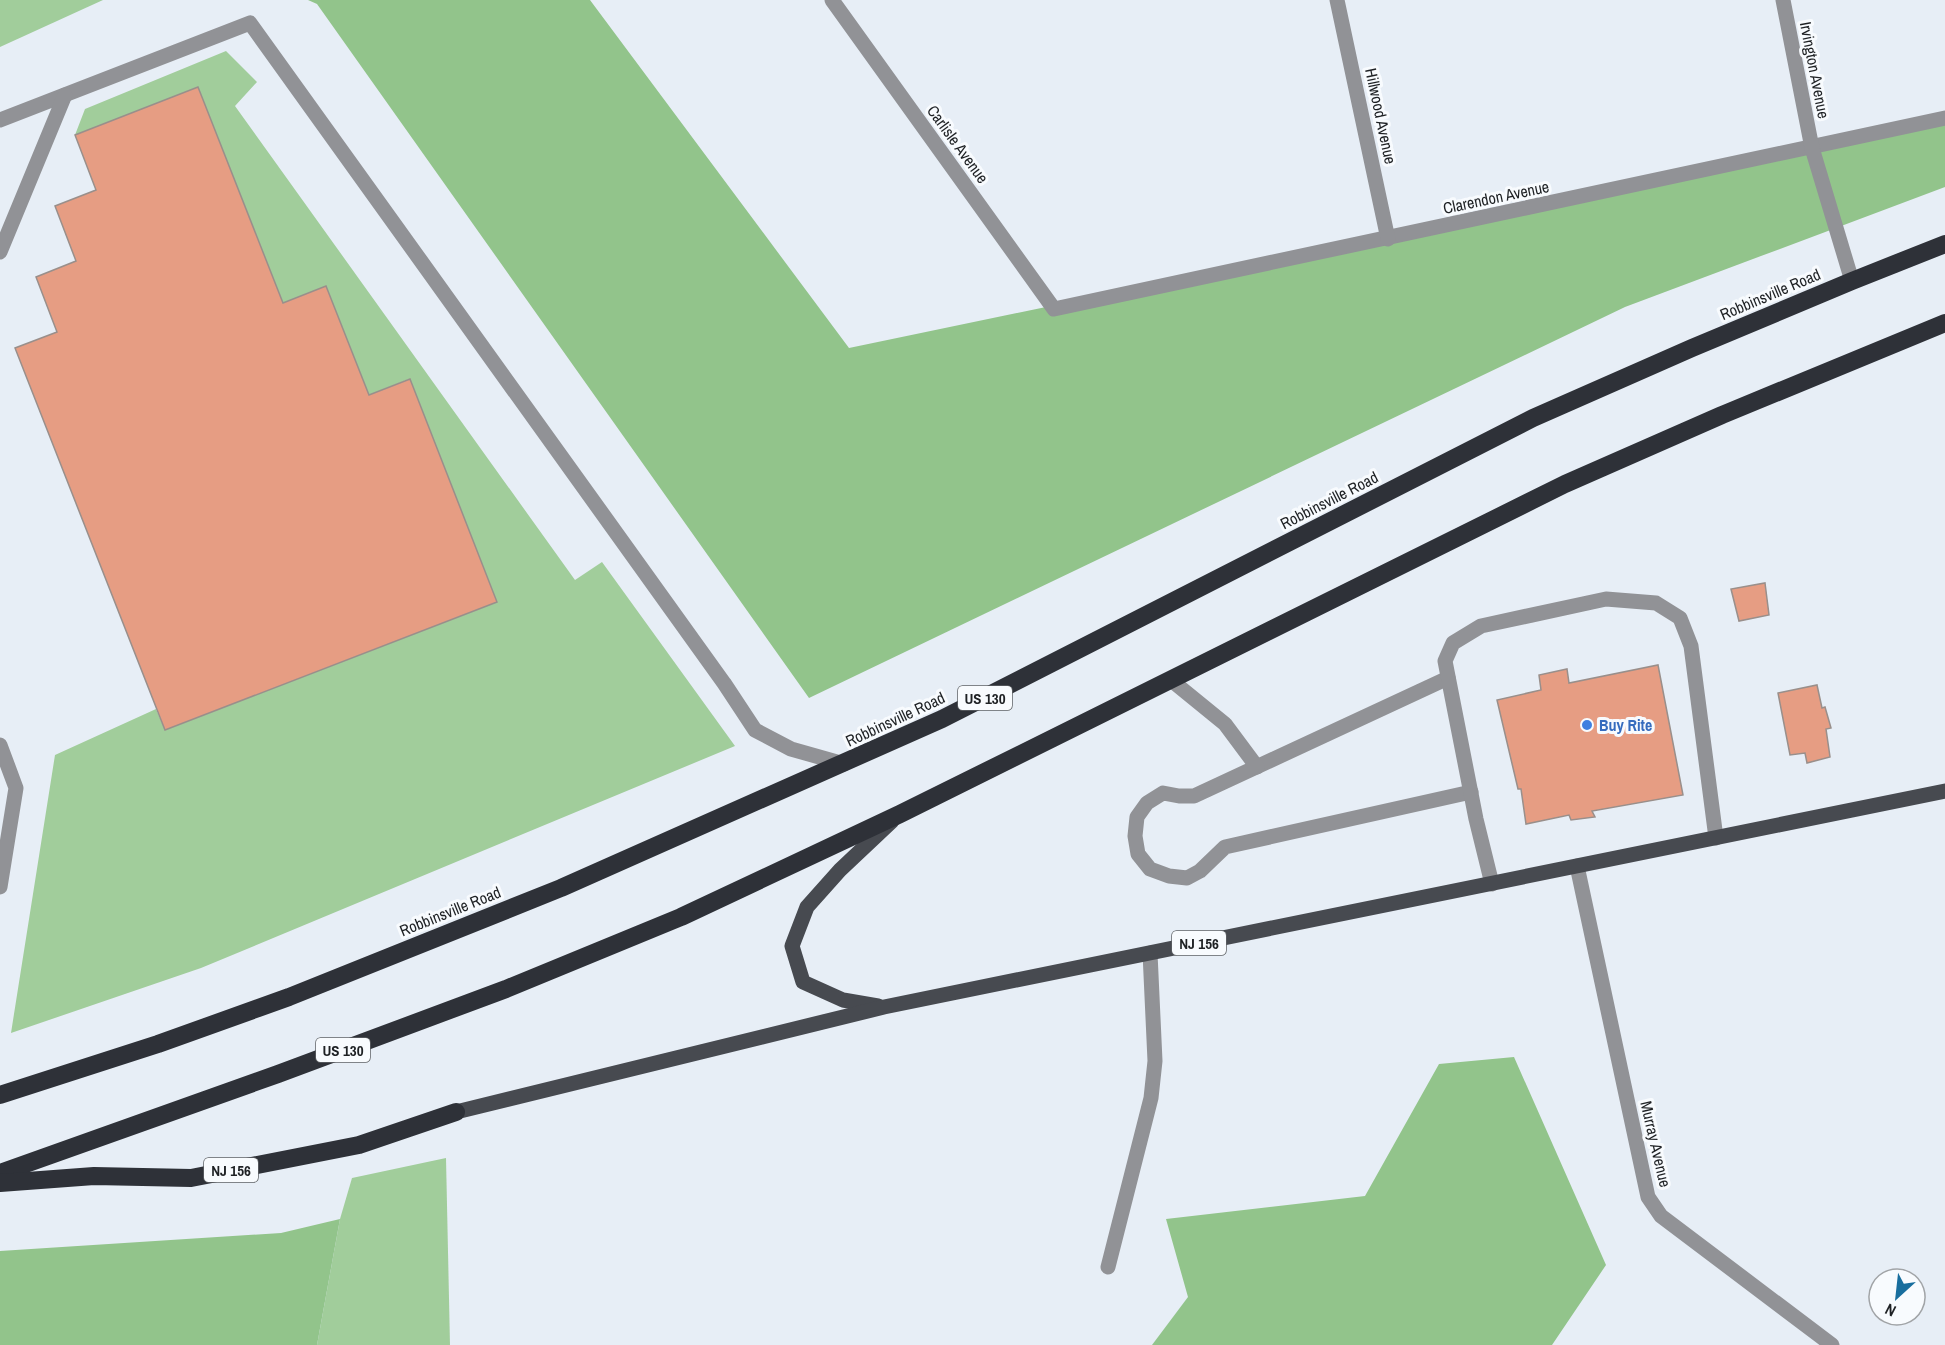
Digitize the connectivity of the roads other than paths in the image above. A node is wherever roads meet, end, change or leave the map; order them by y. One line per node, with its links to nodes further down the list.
1 (832, 0): 12 (street, Carlisle Avenue)
2 (1337, 0): 8 (street, Hillwood Avenue)
3 (1783, 0): 7 (street, Irvington Avenue)
4 (65, 95): 6 (street); 10 (street); 17 (street)
5 (1945, 118): 7 (street, Clarendon Avenue)
6 (0, 120)
7 (1812, 148): 8 (street, Clarendon Avenue); 11 (street, Irvington Avenue)
8 (1389, 239): 12 (street, Clarendon Avenue)
9 (1945, 244): 11 (highway, Robbinsville Road / US 130)
10 (0, 252)
11 (1852, 281): 17 (highway, Robbinsville Road / US 130)
12 (1054, 309)
13 (1945, 323): 15 (highway, US 130)
14 (1448, 678): 18 (street); 20 (street); 22 (street)
15 (1171, 680): 18 (street); 21 (highway, US 130)
16 (0, 745): 25 (street)
17 (844, 764): 28 (highway, Robbinsville Road / US 130)
18 (1257, 766): 20 (street)
19 (1945, 791): 22 (main road, NJ 156)
20 (1471, 792): 24 (street)
21 (900, 814): 27 (main road); 30 (highway, US 130)
22 (1716, 838): 23 (main road, NJ 156)
23 (1577, 866): 24 (main road, NJ 156); 33 (street, Murray Avenue)
24 (1492, 884): 26 (main road, NJ 156)
25 (0, 887)
26 (1150, 953): 27 (main road, NJ 156); 32 (street)
27 (884, 1007): 29 (main road, NJ 156)
28 (0, 1095)
29 (456, 1112): 31 (highway, NJ 156)
30 (0, 1173)
31 (0, 1183)
32 (1108, 1267)
33 (1832, 1345)

